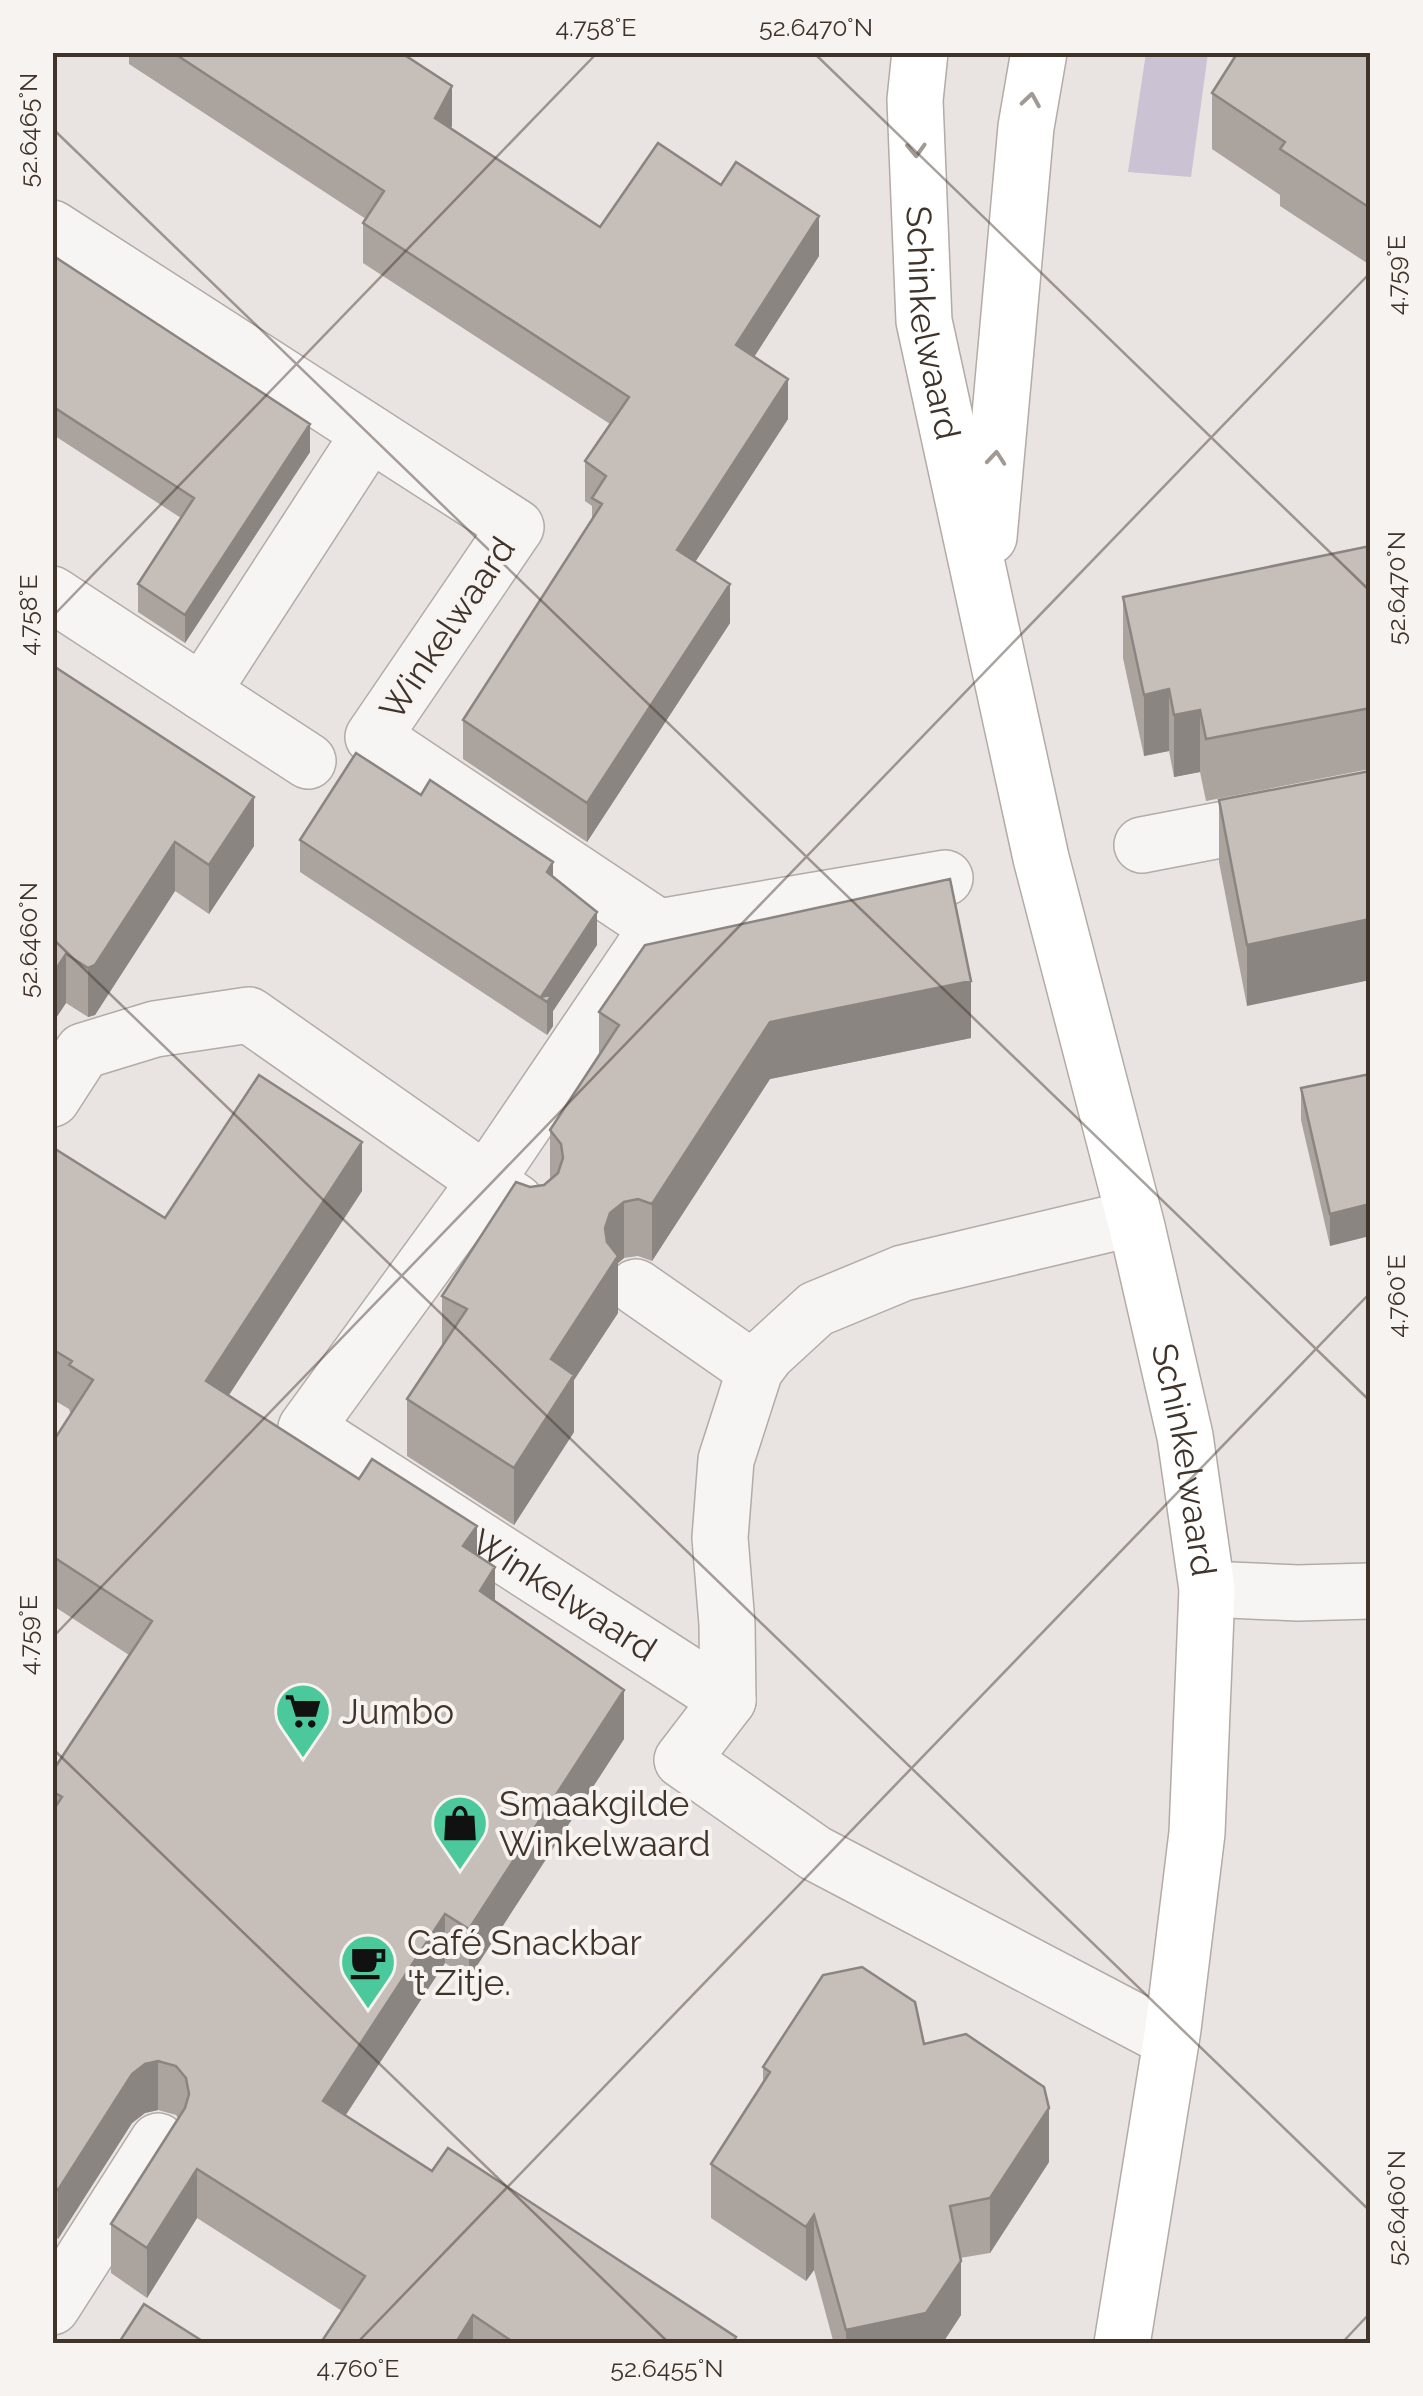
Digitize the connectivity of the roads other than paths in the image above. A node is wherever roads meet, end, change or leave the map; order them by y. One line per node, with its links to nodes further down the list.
1 (920, 52): 5 (street, Schinkelwaard, one-way to 5)
2 (1039, 52): 5 (street, Schinkelwaard, one-way to 2)
3 (52, 228): 4 (street, Winkelwaard)
4 (370, 433): 7 (street); 12 (street, Winkelwaard)
5 (984, 590): 16 (street, Schinkelwaard)
6 (52, 594): 7 (street)
7 (202, 692): 8 (street)
8 (308, 761)
9 (1370, 801): 10 (street)
10 (1142, 845)
11 (945, 878): 12 (street)
12 (658, 927): 14 (street, Winkelwaard)
13 (52, 1098): 14 (street)
14 (486, 1181): 15 (street); 21 (street, Winkelwaard)
15 (532, 1213)
16 (1134, 1218): 18 (street); 19 (street, Schinkelwaard)
17 (636, 1287): 18 (street)
18 (755, 1370): 21 (street)
19 (1207, 1589): 20 (street); 22 (street, Schinkelwaard)
20 (1370, 1591)
21 (728, 1700): 22 (street)
22 (1171, 2040): 25 (street, Schinkelwaard)
23 (158, 2141): 24 (street)
24 (52, 2307)
25 (1122, 2344)

